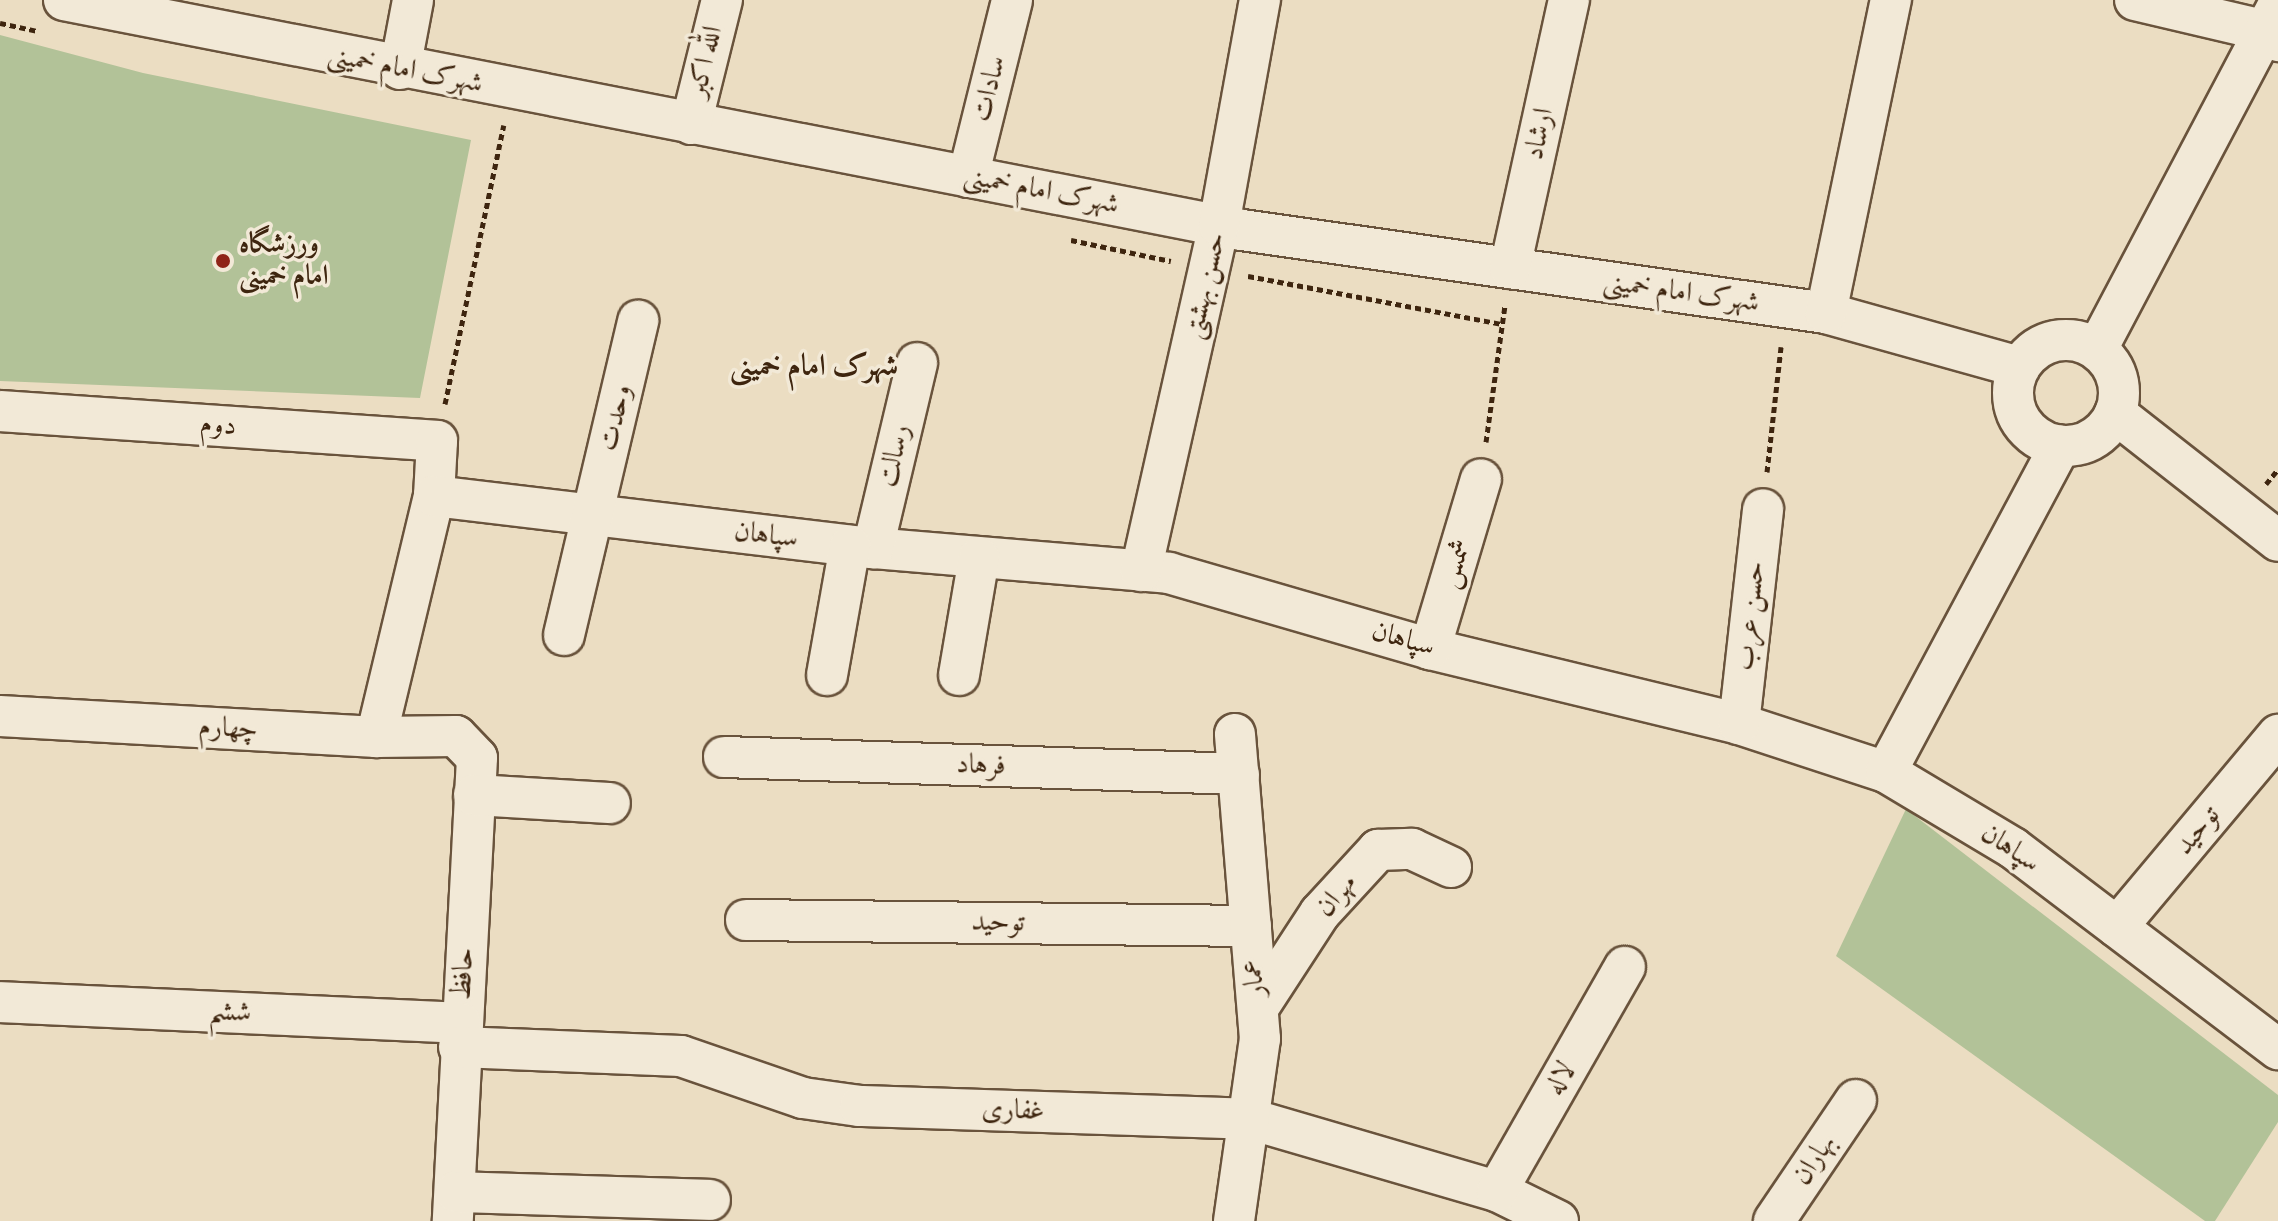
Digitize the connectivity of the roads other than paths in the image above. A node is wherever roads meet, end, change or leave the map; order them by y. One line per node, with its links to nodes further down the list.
1 (64, 0): 10 (street, شهرک امام خمینی)
2 (413, 0): 10 (street)
3 (722, 0): 11 (street, الله اکبر)
4 (1012, 0): 12 (street, سادات)
5 (1260, 0): 13 (street, حسن بهشتی)
6 (1569, 0): 14 (street, ارشاد)
7 (1891, 0): 15 (street)
8 (2135, 0): 9 (street)
9 (2273, 25): 17 (street)
10 (400, 69): 11 (street, شهرک امام خمینی)
11 (691, 124): 12 (street, شهرک امام خمینی)
12 (968, 177): 13 (street, شهرک امام خمینی)
13 (1219, 225): 14 (street, شهرک امام خمینی); 30 (street, حسن بهشتی)
14 (1510, 268): 15 (street, شهرک امام خمینی)
15 (1826, 313): 19 (street, شهرک امام خمینی)
16 (638, 321): 26 (street, وحدت)
17 (2097, 349): 19 (street); 21 (street)
18 (917, 363): 28 (street, رسالت)
19 (2020, 367): 22 (street)
20 (0, 411): 24 (street, دوم)
21 (2115, 413): 22 (street); 27 (street)
22 (2060, 446): 42 (street)
23 (1481, 479): 32 (street, شمس)
24 (434, 496): 26 (street, سپاهان); 40 (street)
25 (1763, 509): 36 (street, حسن عرب)
26 (594, 515): 28 (street, سپاهان); 31 (street, وحدت)
27 (2278, 541)
28 (861, 547): 29 (street, سپاهان); 33 (street, رسالت)
29 (979, 558): 30 (street, سپاهان); 34 (street)
30 (1141, 571): 32 (street, سپاهان)
31 (564, 635)
32 (1430, 649): 36 (street, سپاهان)
33 (827, 675)
34 (959, 675)
35 (0, 716): 40 (street, چهارم)
36 (1739, 724): 42 (street, سپاهان)
37 (1235, 734): 43 (street, عمار)
38 (2278, 735): 49 (street, توحید)
39 (456, 736): 40 (street, چهارم); 44 (street, حافظ)
40 (376, 737)
41 (724, 757): 43 (street, فرهاد)
42 (1886, 772): 49 (street, سپاهان)
43 (1239, 774): 48 (street, عمار)
44 (474, 795): 45 (street); 53 (street, حافظ)
45 (610, 803)
46 (1451, 867): 52 (street, مهران)
47 (746, 920): 48 (street, توحید)
48 (1251, 926): 52 (street, عمار)
49 (2117, 927): 54 (street, سپاهان)
50 (1625, 967): 57 (street, لاله)
51 (0, 1002): 53 (street, ششم)
52 (1258, 1008): 56 (street, عمار)
53 (460, 1035): 56 (street, غفاری); 59 (street, حافظ)
54 (2278, 1049)
55 (1856, 1100): 63 (street, بهاران)
56 (1250, 1119): 57 (street, غفاری); 61 (street, عمار)
57 (1497, 1191): 62 (street, غفاری)
58 (710, 1200): 60 (street)
59 (454, 1206): 60 (street)
60 (634, 1211)
61 (1234, 1221)
62 (1558, 1221)
63 (1774, 1221)

